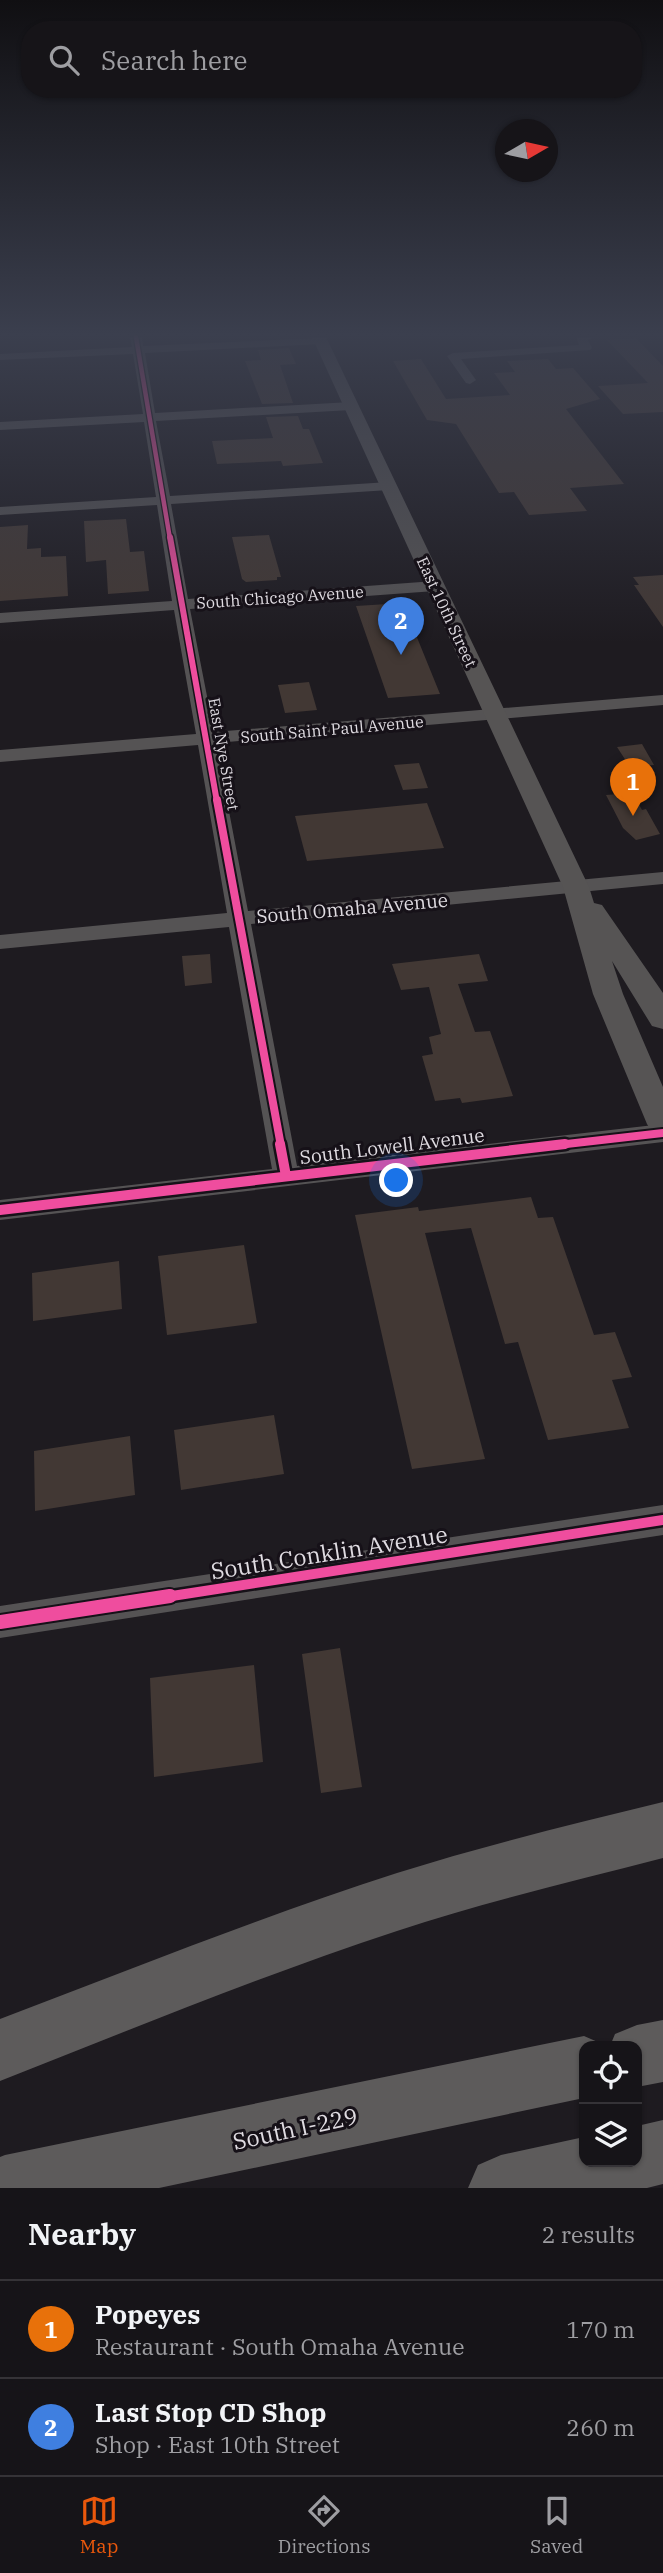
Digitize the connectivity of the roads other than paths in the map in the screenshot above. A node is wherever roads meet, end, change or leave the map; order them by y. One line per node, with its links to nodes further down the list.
1 (154, 439): 4 (street, East Nye Street)
2 (367, 439): 3 (main road, East 10th Street)
3 (389, 486): 4 (street); 6 (main road, East 10th Street)
4 (164, 501): 5 (street); 7 (street, East Nye Street)
5 (0, 511)
6 (435, 586): 7 (street, South Chicago Avenue); 10 (main road, East 10th Street)
7 (181, 605): 8 (street, South Chicago Avenue); 11 (street, East Nye Street)
8 (0, 618)
9 (663, 701): 10 (street, South Saint Paul Avenue)
10 (495, 715): 11 (street, South Saint Paul Avenue); 14 (main road, East 10th Street)
11 (208, 739): 12 (street, South Saint Paul Avenue); 15 (street, East Nye Street)
12 (0, 757)
13 (663, 878): 14 (street, South Omaha Avenue)
14 (576, 887): 15 (street, South Omaha Avenue); 17 (main road, East 10th Street); 18 (main road, East 10th Street)
15 (240, 919): 16 (street, South Omaha Avenue); 20 (street, East Nye Street)
16 (0, 942)
17 (663, 1019)
18 (663, 1124)
19 (663, 1133): 20 (street, South Lowell Avenue)
20 (286, 1176): 21 (street, South Lowell Avenue)
21 (0, 1210)
22 (663, 1520): 23 (street, South Conklin Avenue)
23 (0, 1622)
24 (663, 1830): 25 (highway)
25 (0, 2050)
26 (663, 2051): 27 (highway)
27 (642, 2055)
28 (579, 2068): 32 (highway, South I-229)
29 (663, 2152): 30 (highway)
30 (642, 2157)
31 (597, 2167): 33 (highway)
32 (5, 2188)
33 (501, 2188)

